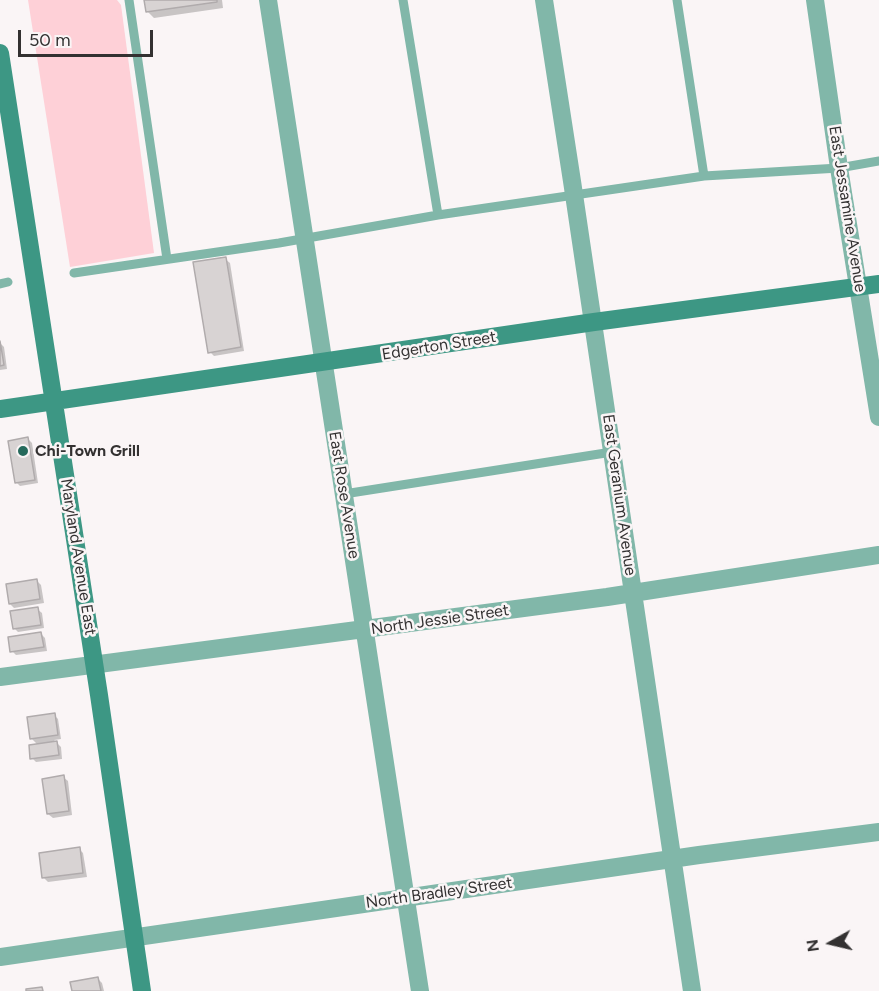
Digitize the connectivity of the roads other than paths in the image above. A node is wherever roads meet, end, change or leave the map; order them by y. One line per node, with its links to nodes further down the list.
1 (129, 0): 14 (lane)
2 (268, 0): 13 (street, East Rose Avenue)
3 (403, 0): 12 (lane)
4 (544, 0): 11 (street, East Geranium Avenue)
5 (677, 0): 10 (lane)
6 (815, 0): 9 (street, East Jessamine Avenue)
7 (0, 53): 20 (main road, Maryland Avenue East)
8 (879, 160): 9 (lane)
9 (839, 168): 10 (lane); 17 (street, East Jessamine Avenue)
10 (704, 176): 11 (lane)
11 (575, 196): 12 (lane); 18 (street, East Geranium Avenue)
12 (438, 215): 13 (lane)
13 (304, 239): 14 (lane); 19 (street, East Rose Avenue)
14 (166, 259): 15 (lane)
15 (74, 273)
16 (879, 284): 17 (main road, Edgerton Street)
17 (859, 286): 18 (main road, Edgerton Street); 22 (street, East Jessamine Avenue)
18 (594, 322): 19 (main road, Edgerton Street); 23 (street, East Geranium Avenue)
19 (324, 363): 20 (main road, Edgerton Street); 24 (street, East Rose Avenue)
20 (54, 401): 21 (main road, Edgerton Street); 28 (main road, Maryland Avenue East)
21 (0, 409)
22 (879, 416)
23 (612, 452): 24 (lane); 26 (street, East Geranium Avenue)
24 (344, 494): 27 (street, East Rose Avenue)
25 (879, 555): 26 (street, North Jessie Street)
26 (633, 593): 27 (street, North Jessie Street); 31 (street, East Geranium Avenue)
27 (365, 630): 28 (street, North Jessie Street); 32 (street, East Rose Avenue)
28 (94, 663): 29 (street, North Jessie Street); 33 (main road, Maryland Avenue East)
29 (0, 677)
30 (879, 832): 31 (street, North Bradley Street)
31 (672, 859): 32 (street, North Bradley Street); 37 (street, East Geranium Avenue)
32 (406, 897): 33 (street, North Bradley Street); 36 (street, East Rose Avenue)
33 (134, 938): 34 (street, North Bradley Street); 35 (main road, Maryland Avenue East)
34 (0, 957)
35 (142, 991)
36 (420, 991)
37 (692, 991)

